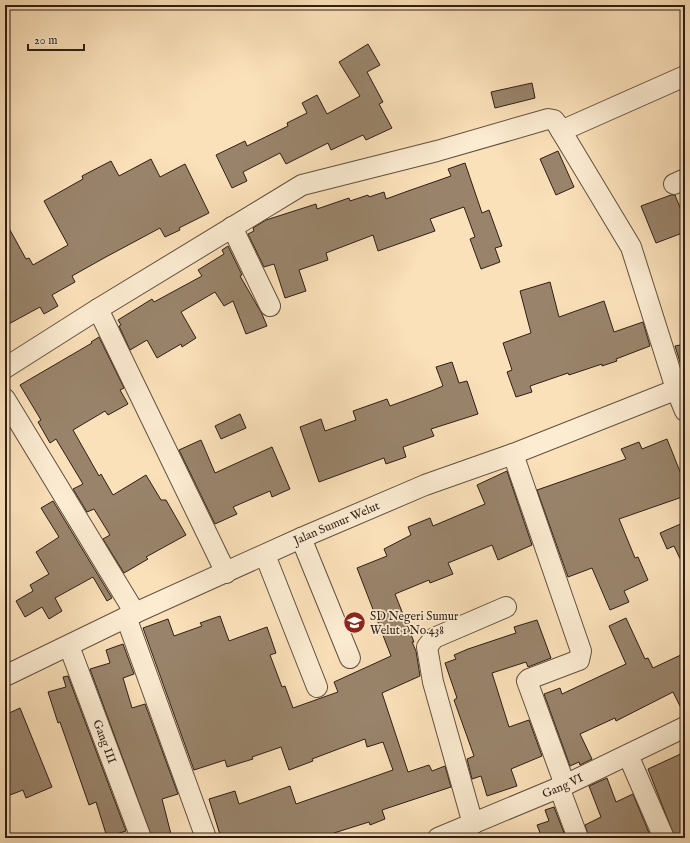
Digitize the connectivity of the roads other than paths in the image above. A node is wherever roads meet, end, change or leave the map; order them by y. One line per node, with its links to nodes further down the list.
1 (685, 76): 2 (street)
2 (561, 131): 3 (street); 7 (street)
3 (232, 227): 4 (street); 5 (street)
4 (270, 306)
5 (98, 309): 6 (street); 13 (street)
6 (5, 368)
7 (680, 387): 9 (street); 10 (street, Jalan Sumur Welut)
8 (5, 399): 15 (street)
9 (685, 411)
10 (513, 454): 11 (street, Jalan Sumur Welut); 22 (street)
11 (301, 538): 12 (street, Jalan Sumur Welut); 17 (street)
12 (265, 555): 13 (street, Jalan Sumur Welut); 19 (street)
13 (226, 573): 15 (street, Jalan Sumur Welut)
14 (506, 606): 23 (street)
15 (131, 615): 16 (street, Jalan Sumur Welut); 25 (street)
16 (69, 646): 18 (street, Jalan Sumur Welut); 24 (street, Gang III)
17 (350, 658)
18 (5, 676)
19 (317, 687)
20 (685, 727): 21 (street, Gang VI)
21 (628, 755): 22 (street, Gang VI); 28 (street)
22 (562, 786): 23 (street, Gang VI); 27 (street)
23 (467, 830): 26 (street, Gang VI)
24 (141, 838)
25 (206, 838)
26 (438, 838)
27 (578, 838)
28 (664, 838)

